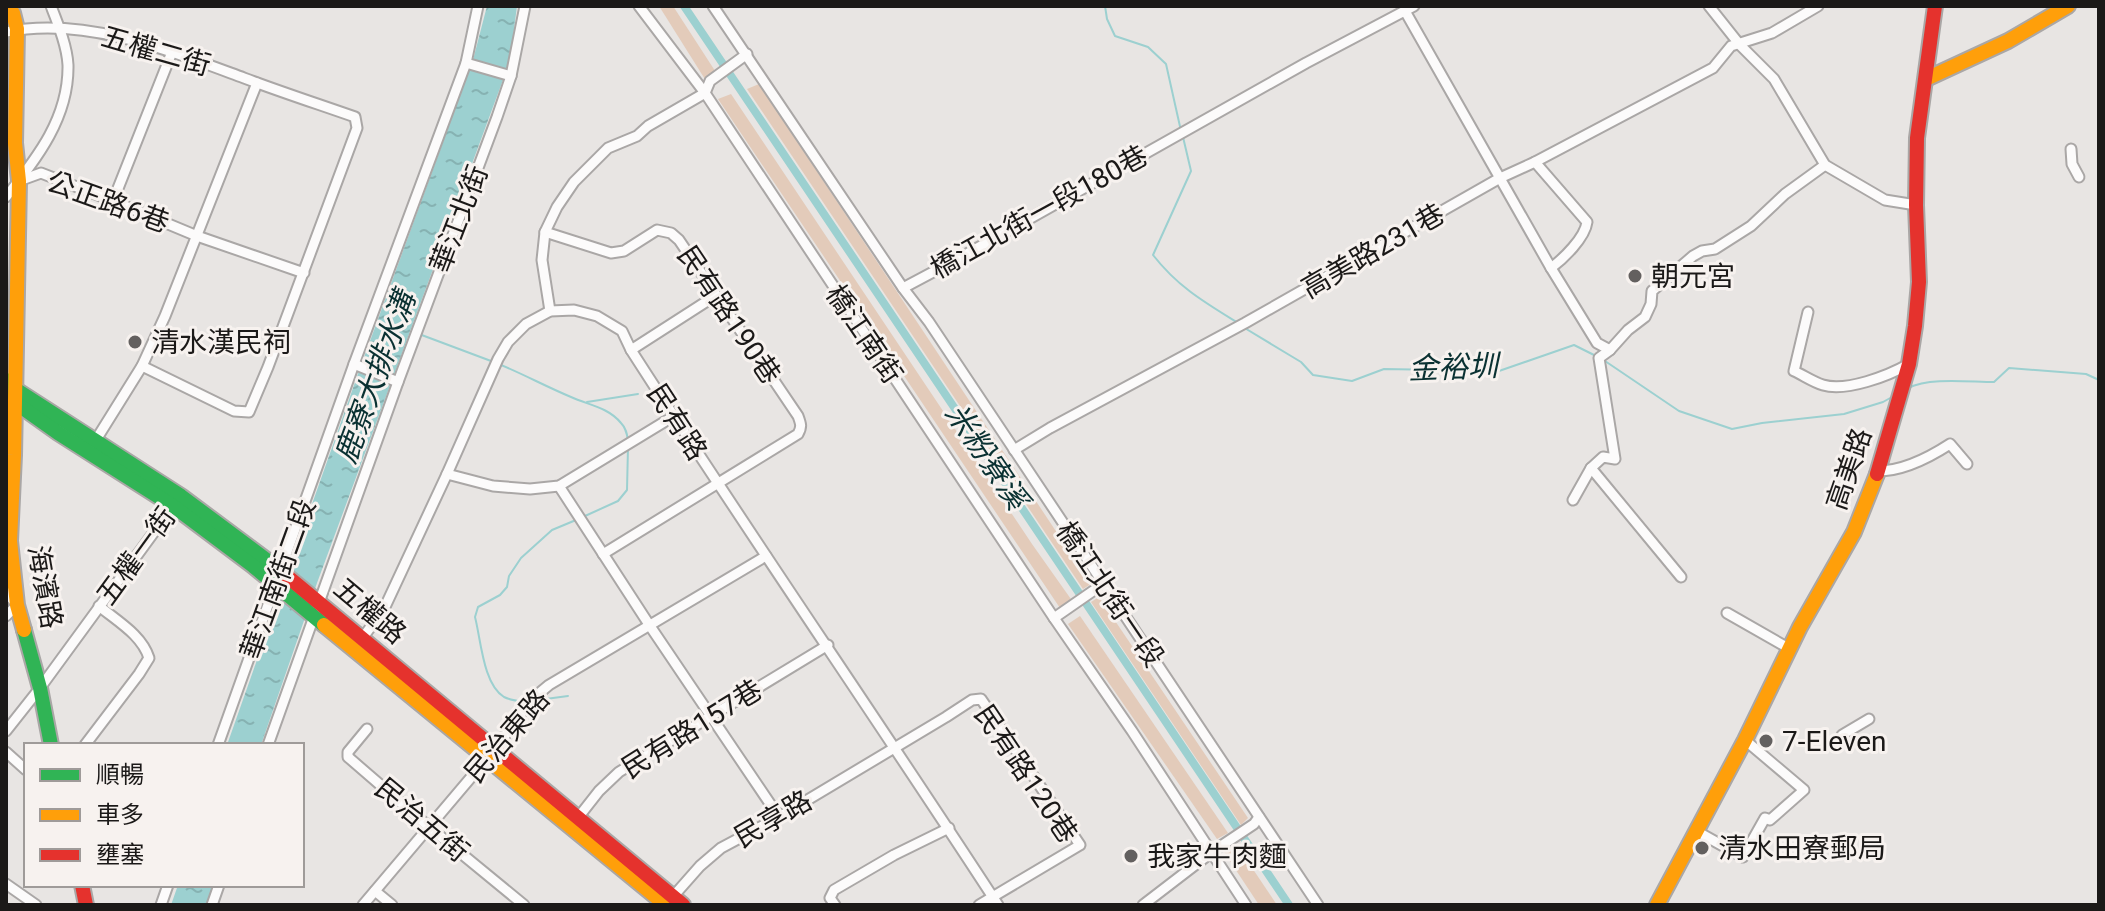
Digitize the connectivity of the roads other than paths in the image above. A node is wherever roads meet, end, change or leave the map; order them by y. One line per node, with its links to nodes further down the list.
1 (8, 6): 13 (street, 海濱路)
2 (51, 6): 12 (street)
3 (478, 6): 17 (street, 華江南街二段)
4 (525, 6): 18 (street, 華江北街)
5 (639, 6): 21 (street, 橋江南街)
6 (713, 6): 16 (street, 橋江北街一段)
7 (1709, 6): 14 (street)
8 (1818, 6): 14 (street, 高美路231巷)
9 (1935, 6): 19 (street, 高美路)
10 (2068, 6): 19 (street)
11 (1410, 9): 26 (street); 35 (street, 橋江北街一段180巷)
12 (59, 29): 13 (street, 五權二街); 15 (street, 五權二街); 27 (street)
13 (11, 30): 27 (street, 海濱路)
14 (1740, 45): 23 (street, 高美路231巷); 24 (street)
15 (172, 52): 20 (street, 五權二街); 29 (street)
16 (747, 54): 21 (street); 35 (street, 橋江北街一段)
17 (468, 64): 18 (street); 42 (street, 華江南街二段)
18 (509, 75): 44 (street, 華江北街)
19 (1926, 79): 30 (street, 高美路)
20 (257, 83): 32 (street); 34 (street)
21 (705, 93): 31 (street); 67 (street, 橋江南街)
22 (2071, 149): 25 (street)
23 (1535, 162): 26 (street, 高美路231巷); 33 (street)
24 (1825, 165): 30 (street); 40 (street)
25 (2079, 177)
26 (1500, 178): 33 (street); 48 (street, 高美路231巷)
27 (19, 181): 28 (street); 29 (street, 公正路6巷); 45 (street, 海濱路)
28 (6, 197)
29 (113, 201): 32 (street, 公正路6巷)
30 (1916, 205): 41 (street, 高美路)
31 (545, 232): 36 (street, 民有路190巷); 37 (street)
32 (197, 236): 34 (street); 43 (street)
33 (1551, 268): 40 (street)
34 (304, 273): 43 (street)
35 (903, 288): 48 (street, 橋江北街一段)
36 (715, 296): 39 (street); 53 (street, 民有路190巷)
37 (550, 311): 39 (street, 民有路); 52 (street)
38 (1808, 312): 41 (street)
39 (631, 350): 46 (street, 民有路)
40 (1610, 350): 50 (street)
41 (1909, 364): 51 (street, 高美路)
42 (357, 365): 44 (street); 60 (street, 華江南街二段)
43 (142, 366): 47 (street)
44 (396, 381): 64 (street, 華江北街)
45 (10, 392): 47 (street, 五權路); 65 (street, 海濱路)
46 (674, 416): 53 (street, 民有路); 54 (street)
47 (92, 446): 56 (street, 五權路)
48 (1014, 450): 61 (street, 橋江北街一段)
49 (1967, 464): 51 (street)
50 (1591, 468): 55 (street); 59 (street)
51 (1878, 471): 71 (street, 高美路)
52 (447, 474): 54 (street); 69 (street)
53 (718, 485): 57 (street); 58 (street, 民有路)
54 (559, 486): 57 (street)
55 (1573, 500)
56 (177, 501): 60 (street, 五權路); 63 (street, 五權一街)
57 (603, 554): 68 (street)
58 (766, 556): 68 (street, 民治東路); 70 (street, 民有路)
59 (1681, 577)
60 (281, 579): 64 (street, 五權路); 81 (street, 華江南街二段)
61 (1099, 587): 67 (street); 88 (street, 橋江北街一段)
62 (6, 592): 65 (street)
63 (99, 606): 72 (street, 五權一街); 80 (street)
64 (314, 606): 69 (street, 五權路); 82 (street, 華江北街)
65 (11, 611): 72 (street, 海濱路)
66 (1727, 613): 71 (street)
67 (1054, 618): 93 (street, 橋江南街)
68 (650, 626): 73 (street); 85 (street, 民治東路)
69 (359, 644): 85 (street, 五權路)
70 (828, 645): 73 (street, 民有路157巷); 83 (street, 民有路)
71 (1790, 649): 78 (street, 高美路)
72 (40, 688): 76 (street, 五權一街); 79 (street, 海濱路)
73 (712, 717): 87 (street); 89 (street, 民有路157巷)
74 (1869, 719): 77 (street)
75 (367, 729): 90 (street, 民治五街)
76 (6, 731)
77 (1842, 735)
78 (1745, 740): 92 (street, 高美路); 92 (street)
79 (51, 743)
80 (87, 743)
81 (219, 743)
82 (269, 743)
83 (894, 749): 87 (street, 民享路); 91 (street, 民有路); 96 (street, 民有路120巷)
84 (6, 752): 86 (street)
85 (490, 754): 89 (street, 五權路); 90 (street, 民治東路)
86 (24, 768)
87 (779, 817): 97 (street, 民享路)
88 (1259, 817): 93 (street); 106 (street, 橋江北街一段)
89 (574, 823): 97 (street, 五權路)
90 (429, 827): 95 (street, 民治東路); 101 (street, 民治五街)
91 (949, 828): 96 (street, 民有路); 102 (street)
92 (1698, 832): 107 (street, 高美路)
93 (1212, 852): 104 (street); 105 (street, 橋江南街)
94 (6, 884): 98 (street)
95 (375, 891): 99 (street, 民治東路); 100 (street)
96 (996, 901): 103 (street)
97 (671, 903)
98 (36, 905)
99 (363, 905)
100 (392, 905)
101 (524, 905)
102 (835, 905)
103 (979, 905)
104 (1143, 905)
105 (1246, 905)
106 (1318, 905)
107 (1657, 905)

